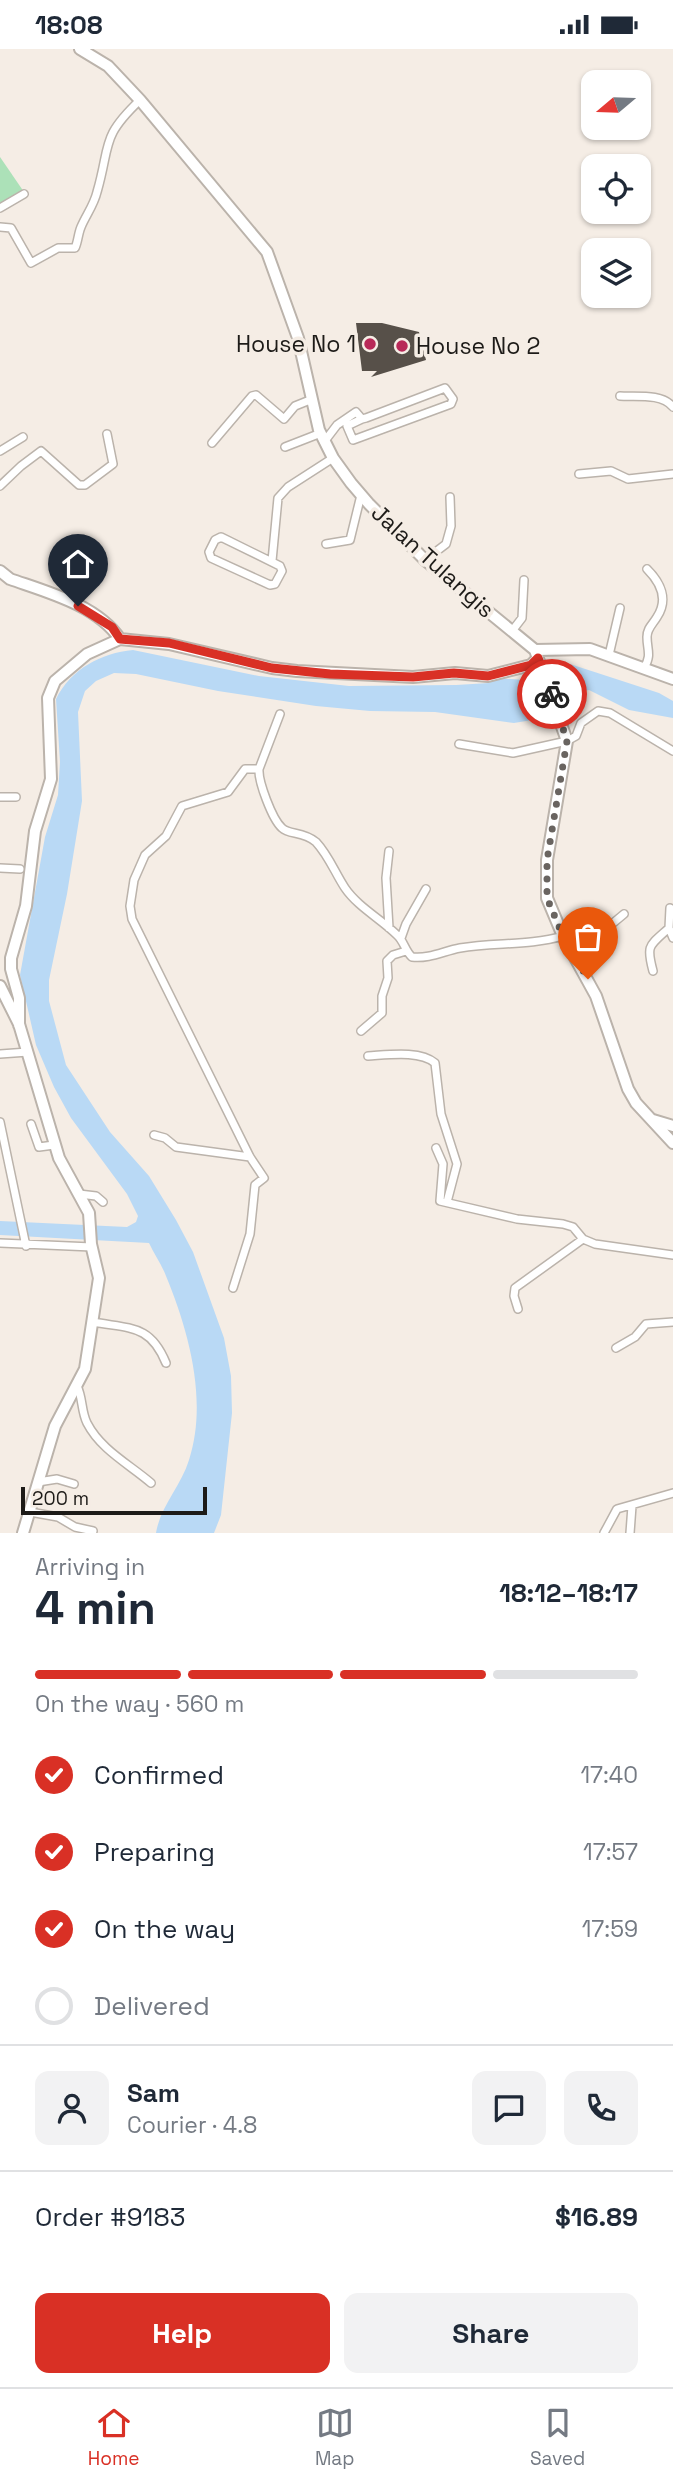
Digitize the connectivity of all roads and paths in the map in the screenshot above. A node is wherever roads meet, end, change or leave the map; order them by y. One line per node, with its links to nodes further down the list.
1 (80, 49): 2 (street, Jalan Tulangis)
2 (140, 100): 5 (street); 7 (street, Jalan Tulangis)
3 (24, 194): 4 (street)
4 (0, 208)
5 (0, 227)
6 (620, 396): 8 (street)
7 (310, 400): 12 (street, Jalan Tulangis); 14 (street)
8 (673, 407)
9 (362, 419): 9 (street); 10 (street)
10 (337, 425): 12 (street); 12 (street)
11 (107, 435): 20 (street)
12 (321, 435): 15 (street); 17 (street, Jalan Tulangis)
13 (23, 437): 16 (street)
14 (212, 443)
15 (285, 447)
16 (0, 451)
17 (333, 458): 21 (street, Jalan Tulangis); 25 (street)
18 (579, 474): 19 (street)
19 (673, 474)
20 (0, 486)
21 (361, 495): 23 (street); 24 (street, Jalan Tulangis)
22 (450, 497): 24 (street)
23 (326, 544)
24 (425, 560): 30 (street, Jalan Tulangis)
25 (272, 561): 25 (street)
26 (647, 569): 34 (street)
27 (0, 571): 31 (street)
28 (524, 580): 30 (street)
29 (620, 608): 33 (street)
30 (512, 631): 32 (street, Jalan Tulangis)
31 (120, 639): 32 (street); 56 (street)
32 (537, 654): 33 (street); 37 (street, Jalan Tulangis)
33 (608, 655): 34 (street)
34 (644, 668): 35 (street)
35 (673, 679)
36 (281, 714): 40 (street)
37 (567, 741): 38 (street); 39 (street); 51 (street, Jalan Tulangis)
38 (459, 744)
39 (673, 751)
40 (259, 769): 49 (street); 73 (street)
41 (0, 797): 42 (street)
42 (16, 797)
43 (389, 851): 49 (street)
44 (0, 868): 45 (street)
45 (20, 869)
46 (426, 889): 52 (street)
47 (670, 908): 50 (street)
48 (624, 914): 54 (street)
49 (389, 928): 52 (street)
50 (669, 928): 53 (street); 57 (street)
51 (563, 936): 54 (street, Jalan Tulangis); 55 (street)
52 (401, 938): 55 (street)
53 (673, 938)
54 (570, 948): 64 (street, Jalan Tulangis)
55 (406, 951): 60 (street)
56 (5, 971): 59 (street)
57 (653, 971)
58 (0, 986): 59 (street)
59 (19, 1025): 61 (street)
60 (361, 1031)
61 (28, 1052): 62 (street); 70 (street)
62 (0, 1054)
63 (368, 1056): 76 (street)
64 (653, 1120): 67 (street); 69 (street, Jalan Tulangis)
65 (0, 1122): 79 (street)
66 (32, 1124): 70 (street)
67 (673, 1126): 69 (street)
68 (154, 1135): 73 (street)
69 (671, 1142): 72 (street)
70 (54, 1145): 74 (street)
71 (436, 1148): 76 (street)
72 (673, 1156)
73 (250, 1157): 82 (street)
74 (79, 1194): 75 (street); 80 (street)
75 (103, 1202)
76 (447, 1202): 77 (street)
77 (583, 1239): 81 (street); 83 (street)
78 (0, 1243): 79 (street)
79 (25, 1243): 80 (street)
80 (91, 1246): 84 (street)
81 (673, 1255)
82 (233, 1288)
83 (518, 1309)
84 (93, 1322): 87 (street); 88 (street)
85 (673, 1322): 86 (street)
86 (616, 1348)
87 (166, 1363)
88 (78, 1386): 89 (street); 90 (street)
89 (38, 1482): 91 (street); 94 (street)
90 (151, 1483)
91 (74, 1484)
92 (673, 1493): 93 (street)
93 (632, 1506): 97 (street); 98 (street)
94 (30, 1512): 95 (street); 96 (street)
95 (93, 1531)
96 (23, 1533)
97 (604, 1533)
98 (630, 1533)

